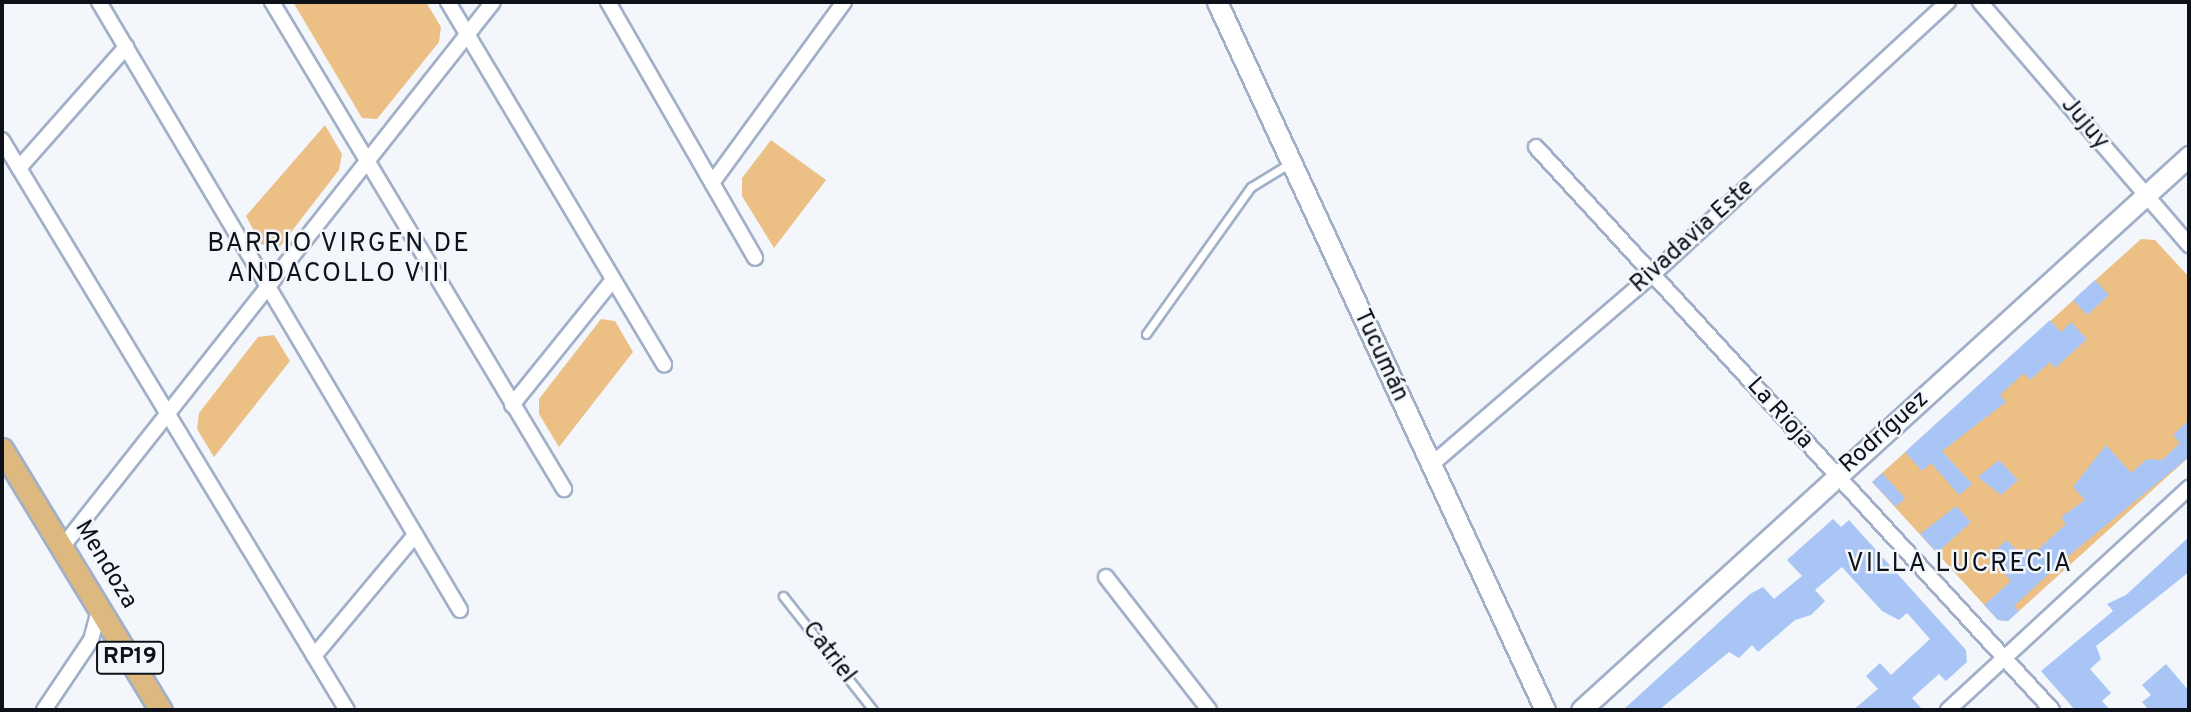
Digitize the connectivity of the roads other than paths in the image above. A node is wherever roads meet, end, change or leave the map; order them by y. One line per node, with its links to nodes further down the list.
1 (99, 2): 11 (street)
2 (272, 2): 16 (street)
3 (447, 2): 10 (street)
4 (493, 2): 10 (street)
5 (608, 2): 18 (street)
6 (844, 2): 18 (street)
7 (1217, 2): 15 (main road, Tucumán)
8 (1948, 2): 22 (street, Rivadavia Este)
9 (1980, 2): 19 (street, Jujuy)
10 (467, 34): 16 (street); 23 (street)
11 (126, 47): 17 (street); 24 (street)
12 (2, 140): 17 (street)
13 (1536, 147): 22 (street, La Rioja)
14 (2189, 156): 19 (main road, Rodríguez)
15 (1291, 163): 25 (lane); 30 (main road, Tucumán)
16 (367, 167): 24 (street); 27 (street)
17 (19, 168): 28 (street)
18 (712, 183): 21 (street)
19 (2145, 195): 20 (street, Jujuy); 31 (main road, Rodríguez)
20 (2189, 245)
21 (755, 258)
22 (1652, 275): 30 (street, Rivadavia Este); 31 (street, La Rioja)
23 (613, 280): 26 (street); 27 (street)
24 (268, 286): 28 (street); 34 (street)
25 (1146, 334)
26 (664, 364)
27 (512, 405): 33 (street)
28 (169, 416): 35 (street); 40 (street)
29 (2, 449): 35 (main road, Mendoza / RP19)
30 (1431, 465): 47 (main road, Tucumán)
31 (1836, 477): 41 (street, La Rioja); 48 (main road, Rodríguez)
32 (2189, 488): 41 (street)
33 (564, 489)
34 (415, 535): 39 (street); 40 (street)
35 (63, 546): 38 (main road, Mendoza / RP19)
36 (1106, 578): 46 (street)
37 (783, 596): 45 (lane, Catriel)
38 (100, 606): 42 (street); 43 (main road, Mendoza / RP19)
39 (460, 610)
40 (314, 656): 44 (street)
41 (2004, 659): 49 (street); 50 (street, La Rioja)
42 (44, 710)
43 (161, 710)
44 (347, 710)
45 (873, 710)
46 (1209, 710)
47 (1545, 710)
48 (1581, 710)
49 (1948, 710)
50 (2052, 710)

